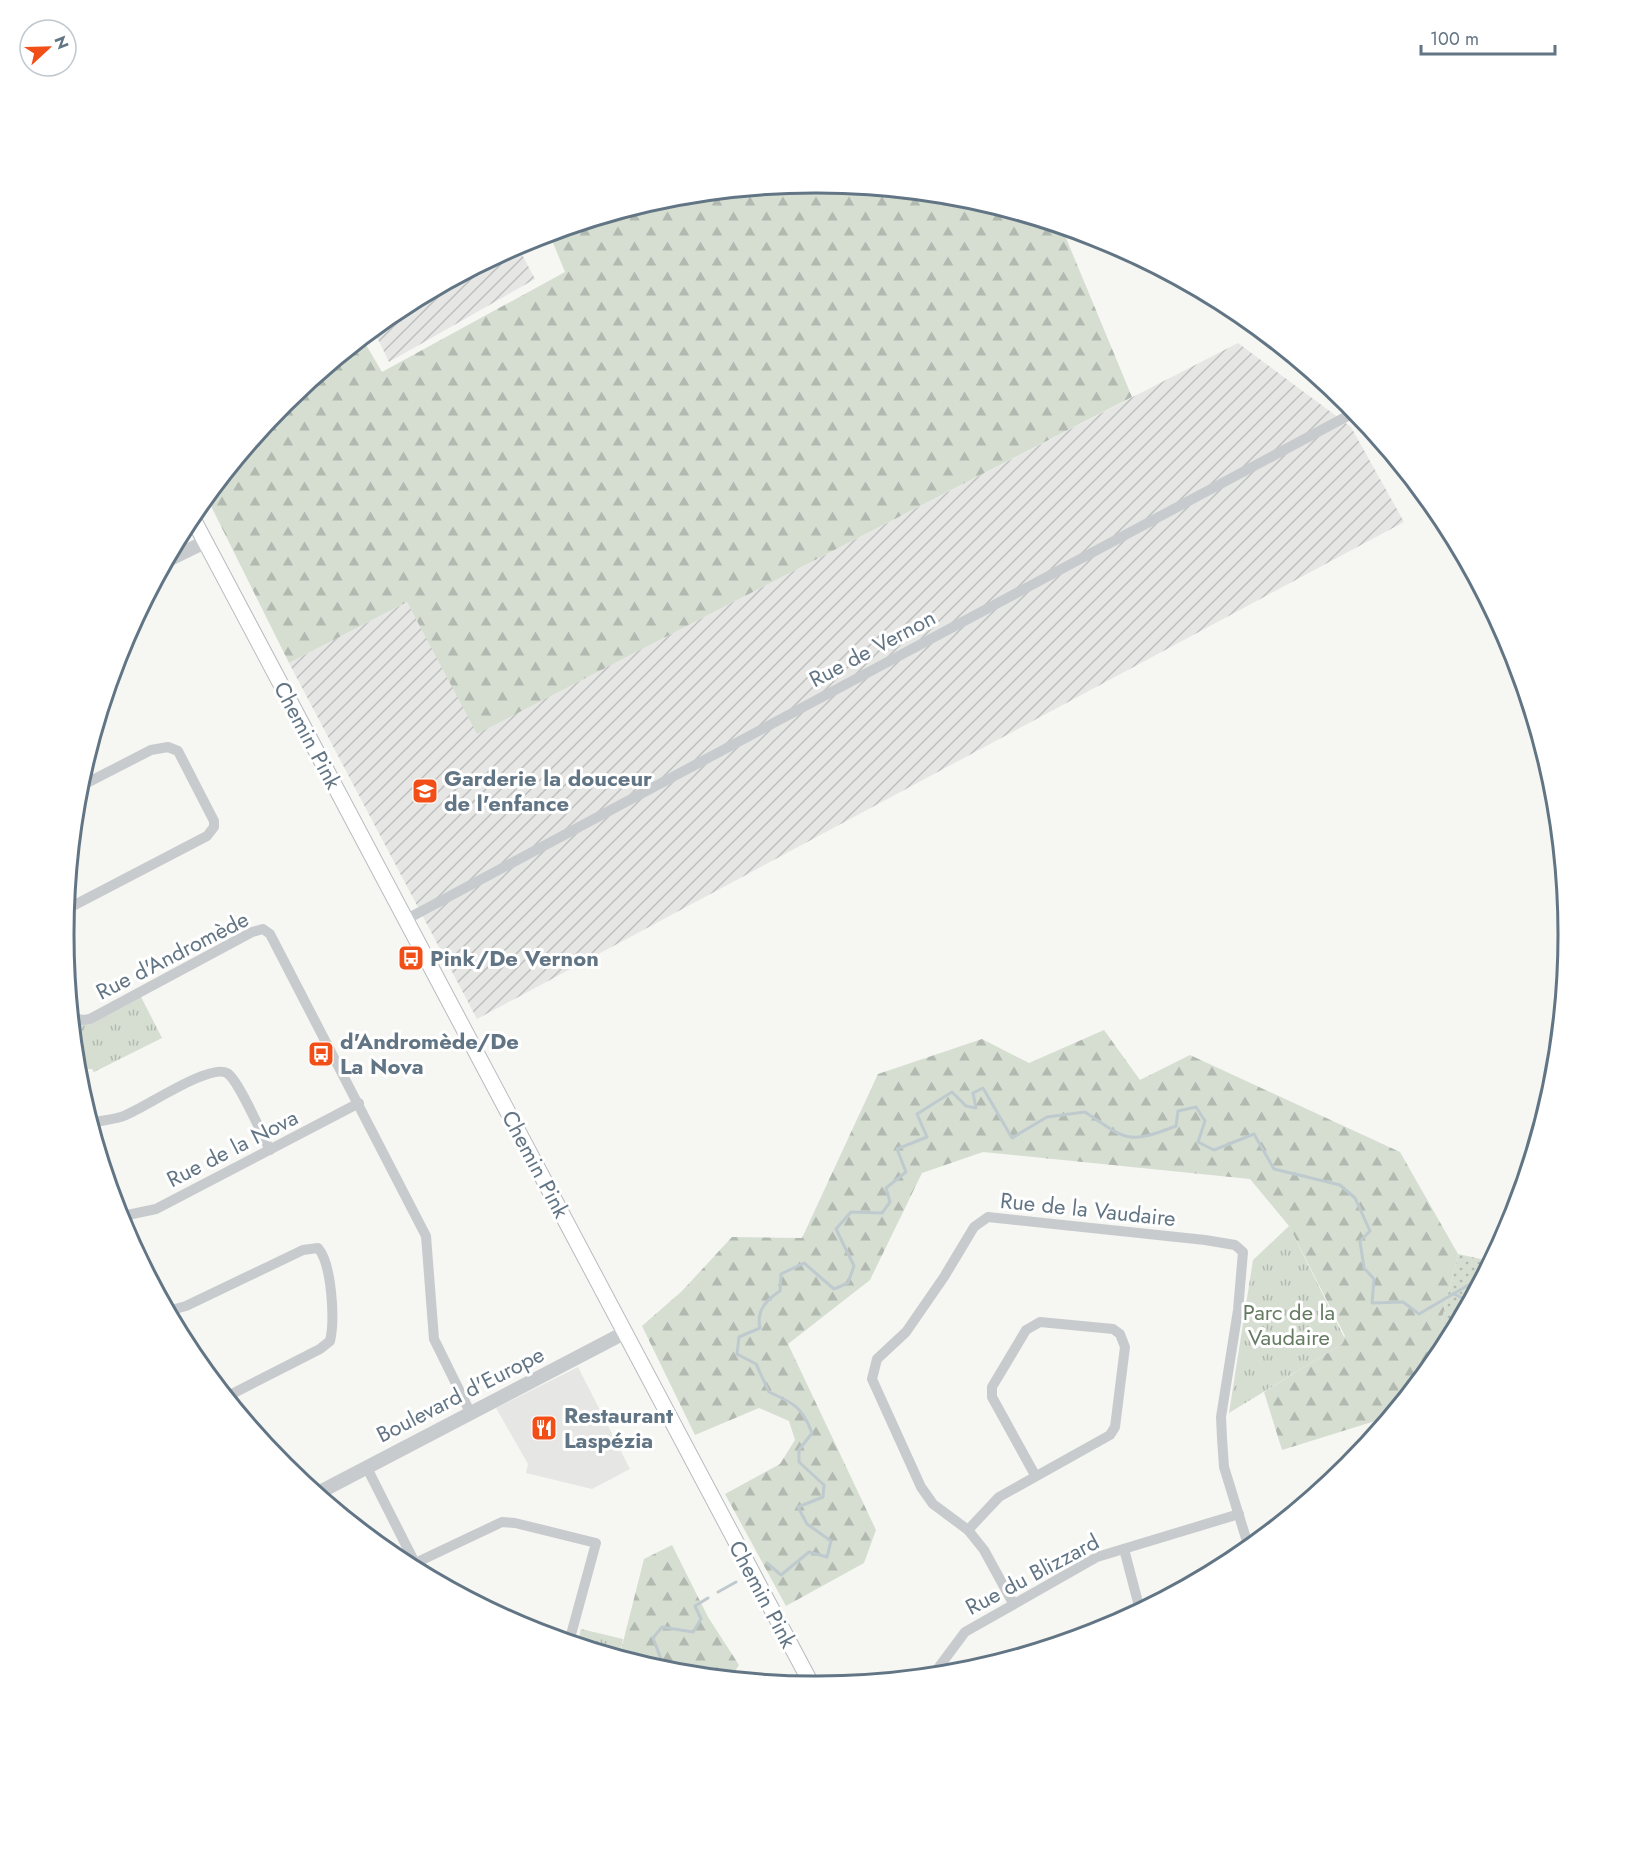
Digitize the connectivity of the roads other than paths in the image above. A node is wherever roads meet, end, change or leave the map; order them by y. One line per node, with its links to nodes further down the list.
1 (1346, 417): 7 (street, Rue de Vernon)
2 (197, 526): 3 (main road, Chemin Pink)
3 (205, 542): 4 (street); 7 (main road, Chemin Pink)
4 (178, 555)
5 (90, 782): 6 (street)
6 (75, 905)
7 (407, 919): 14 (main road, Chemin Pink)
8 (79, 1020): 9 (street, Rue d'Andromède)
9 (359, 1103): 11 (street, Rue de la Nova); 16 (street, Rue d'Andromède)
10 (98, 1121): 11 (street)
11 (270, 1150): 12 (street, Rue de la Nova)
12 (129, 1215)
13 (175, 1309): 15 (street)
14 (624, 1333): 16 (street, Boulevard d'Europe); 30 (main road, Chemin Pink)
15 (233, 1393)
16 (470, 1412): 17 (street, Boulevard d'Europe)
17 (366, 1466): 19 (street, Boulevard d'Europe); 24 (street)
18 (1035, 1476): 18 (street); 21 (street)
19 (324, 1490)
20 (1239, 1514): 21 (street, Rue de la Vaudaire); 22 (street, Rue de la Vaudaire); 23 (street, Rue du Blizzard)
21 (968, 1530): 26 (street, Rue de la Vaudaire)
22 (1246, 1538)
23 (1124, 1549): 26 (street, Rue du Blizzard); 27 (street)
24 (407, 1553)
25 (419, 1561): 28 (street)
26 (1012, 1603): 29 (street, Rue du Blizzard)
27 (1138, 1603)
28 (571, 1635)
29 (941, 1665)
30 (807, 1676)

